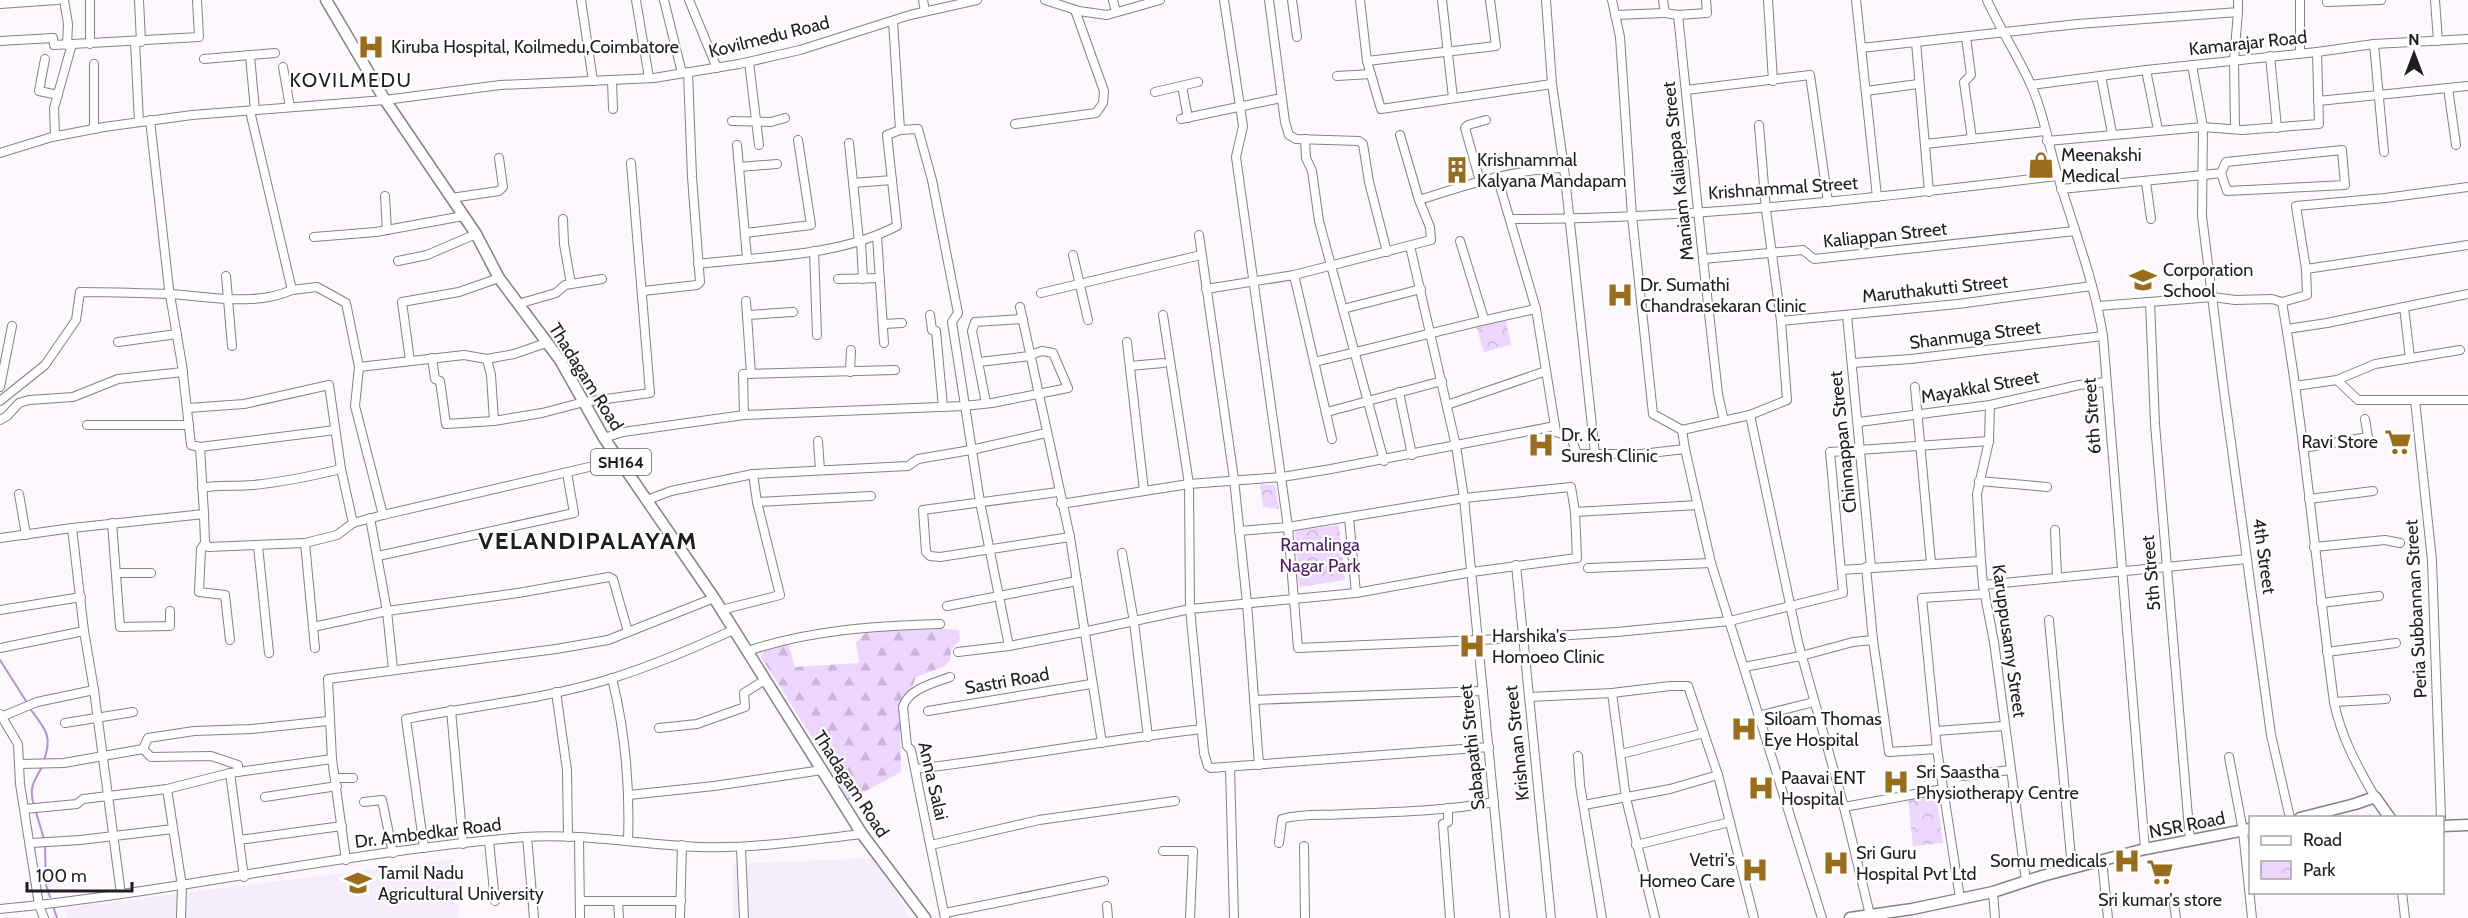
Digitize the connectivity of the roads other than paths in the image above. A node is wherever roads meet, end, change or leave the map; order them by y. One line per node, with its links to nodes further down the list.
1 (57, 0): 34 (street)
2 (64, 0): 51 (street)
3 (90, 0): 52 (street)
4 (139, 0): 49 (street)
5 (197, 0): 49 (street)
6 (326, 0): 93 (main road, Thadagam Road / SH164)
7 (581, 0): 77 (street)
8 (636, 0): 75 (street)
9 (664, 0): 71 (street)
10 (689, 0): 69 (street)
11 (923, 0): 36 (street)
12 (977, 0): 36 (street, Kovilmedu Road)
13 (1045, 0): 35 (street)
14 (1113, 0): 37 (street)
15 (1224, 0): 95 (street)
16 (1269, 0): 91 (street)
17 (1292, 0): 44 (street)
18 (1360, 0): 64 (street)
19 (1442, 0): 57 (street)
20 (1490, 0): 57 (street)
21 (1546, 0): 80 (street)
22 (1612, 0): 40 (street)
23 (1663, 0): 39 (street)
24 (1706, 0): 41 (street)
25 (1768, 0): 78 (street)
26 (1856, 0): 54 (street)
27 (1987, 0): 43 (street, 6th Street)
28 (2238, 0): 38 (street)
29 (2300, 0): 58 (street)
30 (2381, 0): 33 (street)
31 (2435, 0): 48 (street)
32 (1155, 1): 37 (street)
33 (2326, 2)
34 (0, 4)
35 (1075, 7): 37 (street); 105 (street)
36 (925, 11): 42 (street, Kovilmedu Road)
37 (1116, 12)
38 (2238, 12): 43 (street); 63 (street)
39 (1665, 13): 40 (street); 41 (street)
40 (1616, 15): 151 (street)
41 (1678, 15): 86 (street, Maniam Kaliappa Street)
42 (893, 21): 65 (street, Kovilmedu Road); 111 (street)
43 (2001, 32): 45 (street); 82 (street, 6th Street)
44 (1297, 37)
45 (1966, 37): 50 (street); 118 (street)
46 (2468, 39): 48 (street, Kamarajar Road)
47 (0, 41): 51 (street)
48 (2438, 41): 53 (street, Kamarajar Road)
49 (138, 42): 52 (street); 102 (street)
50 (1916, 42): 54 (street); 81 (street)
51 (70, 44): 52 (street); 90 (street)
52 (90, 44)
53 (2374, 44): 55 (street, Kamarajar Road); 89 (street)
54 (1861, 48): 87 (street)
55 (2317, 52): 58 (street, Kamarajar Road); 94 (street)
56 (275, 53): 59 (street)
57 (1449, 53): 64 (street); 92 (street)
58 (2300, 54): 60 (street, Kamarajar Road)
59 (250, 56): 62 (street); 98 (street)
60 (2270, 56): 63 (street, Kamarajar Road); 108 (street)
61 (45, 59): 90 (street)
62 (204, 59)
63 (2234, 60): 67 (street, Kamarajar Road); 110 (street)
64 (1367, 61): 72 (street)
65 (749, 62): 69 (street, Kovilmedu Road); 104 (street)
66 (94, 64): 109 (street)
67 (2192, 65): 70 (street, Kamarajar Road); 107 (street, 4th Street)
68 (283, 67): 96 (street)
69 (717, 68): 71 (street, Kovilmedu Road)
70 (2146, 70): 74 (street, Kamarajar Road); 112 (street)
71 (685, 73): 75 (street, Kovilmedu Road); 175 (street)
72 (1371, 74): 73 (street); 92 (street)
73 (1337, 76)
74 (2101, 76): 82 (street, Kamarajar Road); 113 (street)
75 (649, 78): 76 (street, Kovilmedu Road)
76 (612, 80): 77 (street, Kovilmedu Road); 97 (street)
77 (593, 81): 93 (street, Kovilmedu Road)
78 (1773, 81): 86 (street); 147 (street)
79 (1198, 82): 83 (street)
80 (1552, 84): 92 (street); 131 (street)
81 (1918, 84): 87 (street); 121 (street)
82 (2031, 85): 116 (street, 6th Street)
83 (1182, 86): 88 (street); 95 (street)
84 (2468, 86): 85 (street)
85 (2448, 88): 89 (street); 124 (street)
86 (1686, 90): 149 (street, Maniam Kaliappa Street)
87 (1866, 91): 144 (street)
88 (1155, 92)
89 (2380, 94): 94 (street); 125 (street)
90 (58, 95): 115 (street)
91 (1281, 98): 95 (street); 117 (street)
92 (1453, 98)
93 (385, 100): 96 (street, Kovilmedu Road); 145 (main road, Thadagam Road / SH164)
94 (2318, 101): 108 (street)
95 (1240, 106): 185 (street)
96 (290, 107): 98 (street, Kovilmedu Road)
97 (614, 109)
98 (253, 111): 100 (street, Kovilmedu Road); 190 (street)
99 (785, 118): 104 (street)
100 (150, 120): 102 (street, Kovilmedu Road); 194 (street)
101 (1486, 120): 137 (street)
102 (139, 122): 109 (street, Kovilmedu Road)
103 (732, 122): 104 (street)
104 (756, 122): 123 (street)
105 (1015, 124)
106 (1759, 125): 148 (street)
107 (2203, 127): 110 (street); 112 (street); 133 (street, 4th Street)
108 (2277, 128): 110 (street)
109 (94, 129): 115 (street, Kovilmedu Road)
110 (2235, 129)
111 (900, 130): 136 (street); 264 (street)
112 (2158, 130): 113 (street)
113 (2112, 134): 116 (street)
114 (1400, 135): 146 (street)
115 (55, 136): 126 (street, Kovilmedu Road)
116 (2046, 136): 118 (street); 135 (street, 6th Street)
117 (1305, 139): 168 (street); 176 (street)
118 (1972, 139): 121 (street)
119 (798, 140): 158 (street)
120 (849, 143): 139 (street)
121 (1925, 144): 142 (street)
122 (737, 145): 130 (street)
123 (759, 145)
124 (2456, 146)
125 (2384, 152)
126 (0, 153)
127 (499, 158): 145 (street)
128 (631, 163): 192 (street)
129 (777, 164): 130 (street)
130 (739, 167): 158 (street)
131 (1564, 168): 134 (street); 154 (street)
132 (2221, 173): 132 (street); 133 (street)
133 (2204, 175): 138 (street); 196 (street, 4th Street)
134 (1497, 176): 137 (street); 153 (street)
135 (2057, 176): 141 (street, 6th Street); 142 (street, Krishnammal Street)
136 (892, 180): 139 (street); 161 (street)
137 (1480, 181): 146 (street)
138 (2146, 182): 141 (street); 155 (street)
139 (853, 183): 163 (street)
140 (2468, 187): 177 (street)
141 (2061, 189): 157 (street, 6th Street)
142 (1929, 192): 144 (street, Krishnammal Street)
143 (385, 196): 156 (street)
144 (1877, 197): 147 (street, Krishnammal Street)
145 (451, 198): 150 (main road, Thadagam Road / SH164)
146 (1419, 200): 166 (street)
147 (1828, 202): 148 (street, Krishnammal Street)
148 (1767, 208): 149 (street, Krishnammal Street); 169 (street)
149 (1699, 211): 151 (street, Krishnammal Street); 173 (street, Maniam Kaliappa Street)
150 (464, 216): 156 (street); 159 (main road, Thadagam Road / SH164)
151 (1632, 216): 154 (street, Krishnammal Street); 280 (street)
152 (563, 219): 186 (street)
153 (1511, 219): 154 (street, Krishnammal Street); 206 (street)
154 (1570, 219): 293 (street)
155 (2151, 219)
156 (387, 230): 162 (street)
157 (2075, 231): 169 (street, Kaliappan Street); 188 (street, 6th Street)
158 (745, 233): 172 (street)
159 (476, 234): 174 (street); 180 (main road, Thadagam Road / SH164)
160 (1199, 235): 171 (street)
161 (877, 236): 163 (street); 181 (street)
162 (314, 237)
163 (860, 241): 167 (street); 184 (street)
164 (1460, 241): 212 (street)
165 (2468, 245): 177 (street)
166 (1410, 246): 168 (street); 189 (street, Sabapathi Street)
167 (814, 251): 172 (street); 222 (street)
168 (1386, 252): 176 (street)
169 (1773, 252): 173 (street, Kaliappan Street); 215 (street)
170 (1073, 255): 187 (street)
171 (1201, 255): 187 (street); 191 (street)
172 (747, 258): 175 (street)
173 (1703, 259): 274 (street, Maniam Kaliappa Street)
174 (398, 261)
175 (698, 264): 192 (street)
176 (1331, 265): 178 (street); 205 (street)
177 (2306, 269): 200 (street)
178 (1294, 275): 185 (street); 238 (street)
179 (226, 276): 197 (street)
180 (500, 278): 201 (main road, Thadagam Road / SH164); 236 (street)
181 (880, 278): 184 (street); 217 (street)
182 (602, 279): 186 (street)
183 (838, 279): 184 (street)
184 (864, 279)
185 (1256, 282): 191 (street); 301 (street)
186 (571, 284): 201 (street)
187 (1080, 284): 193 (street); 214 (street)
188 (2092, 286): 202 (street, 6th Street); 211 (street, Maruthakutti Street)
189 (1421, 289): 205 (street); 220 (street, Sabapathi Street)
190 (292, 290): 197 (street); 242 (street)
191 (1206, 290): 302 (street)
192 (643, 291): 259 (street)
193 (1041, 293)
194 (170, 294): 197 (street); 221 (street); 258 (street)
195 (2468, 294): 204 (street)
196 (2213, 297): 199 (street); 200 (street); 341 (street, 4th Street)
197 (229, 299): 228 (street)
198 (746, 301): 208 (street)
199 (2150, 302): 202 (street); 348 (street, 5th Street)
200 (2282, 302): 219 (street)
201 (518, 304): 226 (main road, Thadagam Road / SH164)
202 (2098, 306): 223 (street, 6th Street)
203 (1020, 307): 213 (street)
204 (2404, 307): 219 (street); 234 (street)
205 (1342, 309): 231 (street)
206 (1536, 309): 212 (street); 244 (street)
207 (793, 312): 208 (street)
208 (747, 315): 247 (street)
209 (930, 315): 265 (street)
210 (1163, 315): 304 (street)
211 (1847, 315): 215 (street, Maruthakutti Street); 240 (street, Chinnappan Street)
212 (1484, 319): 220 (street)
213 (1023, 320): 232 (street); 237 (street)
214 (1088, 320)
215 (1781, 321): 268 (street)
216 (902, 323): 217 (street)
217 (883, 324): 227 (street)
218 (12, 326): 252 (street)
219 (2287, 329): 251 (street)
220 (1431, 332): 231 (street); 249 (street, Sabapathi Street)
221 (177, 334): 224 (street); 245 (street)
222 (818, 335)
223 (2103, 336): 240 (street, Shanmuga Street); 250 (street, 6th Street)
224 (118, 342)
225 (1127, 342): 241 (street)
226 (546, 343): 235 (street); 259 (main road, Thadagam Road / SH164)
227 (884, 343)
228 (232, 346)
229 (851, 350): 246 (street)
230 (2460, 350): 234 (street)
231 (1354, 354): 238 (street); 260 (street)
232 (1030, 356): 237 (street); 255 (street); 255 (street)
233 (432, 358): 235 (street); 236 (street); 273 (street)
234 (2410, 358): 248 (street)
235 (487, 359): 273 (street)
236 (410, 362): 242 (street)
237 (979, 362): 261 (street)
238 (1314, 362): 267 (street)
239 (1163, 363): 241 (street)
240 (1852, 363): 275 (street, Chinnappan Street)
241 (1130, 366): 307 (street)
242 (359, 367): 321 (street)
243 (895, 370): 246 (street)
244 (1546, 371): 262 (street); 278 (street)
245 (183, 372): 266 (street); 272 (street)
246 (850, 372): 247 (street)
247 (751, 374): 270 (street)
248 (2337, 380): 251 (street); 256 (street)
249 (1442, 381): 254 (street); 262 (street, Sabapathi Street)
250 (2106, 382): 263 (street, Mayakkal Street); 351 (street, 6th Street)
251 (2295, 386): 289 (street)
252 (0, 387)
253 (1915, 387): 269 (street)
254 (1399, 392): 260 (street); 294 (street)
255 (1038, 393): 261 (street); 281 (street)
256 (2415, 400): 257 (street); 461 (street, Peria Subbannan Street)
257 (2468, 400)
258 (0, 401)
259 (585, 402): 273 (street); 282 (main road, Thadagam Road / SH164)
260 (1367, 403): 267 (street); 296 (street)
261 (986, 404): 264 (street)
262 (1447, 405): 287 (street, Sabapathi Street)
263 (1990, 405): 269 (street, Mayakkal Street); 285 (street, Karuppusamy Street)
264 (964, 406): 265 (street); 291 (street)
265 (944, 407): 270 (street)
266 (188, 408): 276 (street); 279 (street)
267 (1327, 412): 283 (street)
268 (1749, 414): 274 (street); 367 (street)
269 (1919, 414): 275 (street, Mayakkal Street); 286 (street)
270 (744, 415): 282 (street)
271 (2365, 419): 289 (street)
272 (0, 420)
273 (494, 421)
274 (1724, 421): 280 (street)
275 (1859, 422): 292 (street, Chinnappan Street)
276 (189, 424): 277 (street); 288 (street)
277 (87, 425)
278 (1555, 426): 287 (street); 293 (street)
279 (335, 430): 288 (street); 297 (street)
280 (1682, 430): 290 (street)
281 (1046, 433): 291 (street); 308 (street)
282 (604, 438): 295 (main road, Thadagam Road / SH164)
283 (1332, 439)
284 (818, 441): 298 (street)
285 (1989, 441): 286 (street); 303 (street, Karuppusamy Street)
286 (1921, 445): 292 (street); 344 (street)
287 (1456, 446): 294 (street); 312 (street, Sabapathi Street)
288 (200, 447): 305 (street)
289 (2303, 448): 313 (street)
290 (1684, 449): 293 (street); 318 (street)
291 (971, 450): 298 (street); 316 (street)
292 (1860, 450): 346 (street, Chinnappan Street); 349 (street)
293 (1595, 453)
294 (1413, 455): 296 (street)
295 (619, 460): 299 (street); 314 (main road, Thadagam Road / SH164)
296 (1384, 460): 301 (street)
297 (341, 469): 305 (street); 325 (street)
298 (820, 470): 300 (street)
299 (567, 473): 321 (street); 340 (street)
300 (753, 474): 314 (street); 315 (street)
301 (1282, 477): 302 (street); 326 (street)
302 (1234, 479): 304 (street); 329 (street)
303 (1979, 481): 306 (street); 342 (street, Karuppusamy Street)
304 (1189, 484): 307 (street); 368 (street)
305 (202, 488): 320 (street)
306 (2047, 488)
307 (1144, 491): 317 (street)
308 (1058, 492): 316 (street); 317 (street)
309 (2373, 492): 313 (street)
310 (19, 494): 330 (street)
311 (871, 496): 315 (street)
312 (1464, 498): 319 (street); 323 (street); 350 (street, Sabapathi Street)
313 (2309, 499): 337 (street)
314 (647, 500): 362 (main road, Thadagam Road / SH164)
315 (757, 502): 370 (street)
316 (980, 502): 338 (street); 338 (street)
317 (1061, 504): 331 (street)
318 (1698, 505): 319 (street); 343 (street)
319 (1575, 512): 345 (street)
320 (204, 514): 324 (street); 333 (street)
321 (383, 514): 322 (street)
322 (370, 518): 325 (street); 340 (street)
323 (1349, 518): 326 (street); 357 (street)
324 (112, 523): 327 (street); 352 (street)
325 (353, 523): 334 (street)
326 (1288, 527): 329 (street); 363 (street)
327 (72, 528): 330 (street); 361 (street)
328 (2055, 530): 354 (street)
329 (1239, 531): 364 (street)
330 (27, 535): 332 (street)
331 (1070, 537): 338 (street); 355 (street)
332 (0, 538)
333 (205, 543): 336 (street); 384 (street)
334 (305, 543): 336 (street); 377 (street)
335 (2400, 543): 337 (street)
336 (258, 546): 393 (street)
337 (2314, 547): 365 (street)
338 (990, 549): 358 (street)
339 (1122, 553): 375 (street)
340 (378, 556): 372 (street)
341 (2247, 559): 348 (street); 458 (street, 4th Street)
342 (1981, 561): 344 (street); 356 (street, Karuppusamy Street)
343 (1711, 563): 347 (street); 374 (street)
344 (1931, 563): 346 (street)
345 (1516, 565): 350 (street); 383 (street, Krishnan Street)
346 (1869, 567): 349 (street); 385 (street, Chinnappan Street)
347 (1588, 568)
348 (2167, 568): 351 (street); 476 (street, 5th Street)
349 (1841, 570): 367 (street)
350 (1472, 572): 357 (street); 382 (street, Sabapathi Street)
351 (2121, 572): 354 (street); 486 (street, 6th Street)
352 (117, 573): 353 (street); 371 (street)
353 (151, 573)
354 (2057, 576): 356 (street)
355 (1077, 581): 358 (street); 381 (street)
356 (1983, 585): 359 (street, Karuppusamy Street)
357 (1356, 593): 363 (street)
358 (999, 594): 366 (street); 387 (street)
359 (1985, 594): 418 (street, Karuppusamy Street); 421 (street)
360 (2379, 596): 365 (street)
361 (81, 597): 369 (street); 379 (street)
362 (714, 598): 370 (main road, Thadagam Road / SH164); 380 (street)
363 (1293, 600): 364 (street); 382 (street)
364 (1247, 603): 368 (street); 407 (street)
365 (2321, 603): 392 (street)
366 (947, 606)
367 (1792, 606): 374 (street); 394 (street)
368 (1191, 609): 375 (street); 420 (street)
369 (0, 610)
370 (721, 610): 378 (main road, Thadagam Road / SH164)
371 (170, 611)
372 (387, 611): 377 (street); 380 (street); 396 (street)
373 (2049, 620): 491 (street)
374 (1730, 621): 383 (street); 395 (street)
375 (1134, 622): 381 (street); 423 (street)
376 (940, 624): 390 (street)
377 (313, 627): 389 (street)
378 (733, 630): 390 (main road, Thadagam Road / SH164); 398 (street)
379 (84, 631): 388 (street); 401 (street)
380 (628, 632): 396 (street)
381 (1083, 632): 387 (street); 400 (street)
382 (1478, 638): 383 (street); 402 (street, Sabapathi Street)
383 (1523, 638): 405 (street, Krishnan Street)
384 (230, 640)
385 (1873, 640): 394 (street); 426 (street, Chinnappan Street)
386 (2396, 643): 392 (street)
387 (1009, 646): 391 (street)
388 (0, 648)
389 (315, 648)
390 (748, 651): 399 (main road, Thadagam Road / SH164)
391 (958, 652)
392 (2327, 652): 409 (street)
393 (269, 653)
394 (1802, 655): 395 (street); 408 (street)
395 (1744, 667): 414 (street)
396 (393, 669): 416 (street)
397 (950, 677): 436 (street, Anna Salai)
398 (612, 678): 403 (street); 446 (street)
399 (765, 680): 419 (street); 437 (main road, Thadagam Road / SH164)
400 (1091, 684): 411 (street, Sastri Road); 424 (street)
401 (94, 690): 413 (street); 415 (street)
402 (1483, 691): 407 (street); 425 (street, Sabapathi Street)
403 (556, 692): 410 (street); 471 (street)
404 (1612, 693): 405 (street); 422 (street); 428 (street)
405 (1529, 697): 526 (street, Krishnan Street)
406 (2386, 699): 409 (street)
407 (1254, 700): 434 (street)
408 (1814, 702): 414 (street); 455 (street)
409 (2334, 702): 449 (street)
410 (451, 710): 479 (street); 484 (street)
411 (928, 711)
412 (133, 712): 415 (street)
413 (1, 716): 433 (street)
414 (1758, 716): 530 (street)
415 (97, 717): 417 (street); 429 (street)
416 (328, 721): 427 (street); 432 (street)
417 (65, 723)
418 (2004, 726): 421 (street); 438 (street, Karuppusamy Street)
419 (658, 728)
420 (1202, 729): 423 (street); 435 (street)
421 (1936, 731): 426 (street)
422 (1704, 733): 428 (street); 440 (street)
423 (1148, 737): 424 (street)
424 (1102, 743): 436 (street)
425 (1489, 747): 434 (street); 453 (street, Sabapathi Street)
426 (1937, 748): 445 (street)
427 (143, 749): 429 (street); 439 (street)
428 (1621, 754): 450 (street)
429 (102, 756): 433 (street); 448 (street)
430 (1578, 756): 454 (street)
431 (2229, 757): 467 (street)
432 (332, 759): 439 (street); 443 (street)
433 (20, 764): 456 (street)
434 (1259, 765): 435 (street)
435 (1230, 767): 522 (street)
436 (915, 769): 481 (street, Anna Salai)
437 (822, 770): 446 (street); 468 (main road, Thadagam Road / SH164)
438 (2010, 770): 441 (street); 495 (street, Karuppusamy Street)
439 (234, 772): 444 (street); 473 (street)
440 (1718, 775): 450 (street); 462 (street)
441 (1963, 776)
442 (353, 778): 443 (street)
443 (336, 782): 447 (street); 464 (street)
444 (167, 789): 448 (street); 466 (street)
445 (1943, 789): 455 (street); 501 (street)
446 (629, 795): 475 (street)
447 (265, 796)
448 (108, 797): 456 (street); 469 (street)
449 (2375, 797): 459 (main road); 460 (main road)
450 (1626, 798): 454 (street); 482 (street)
451 (1175, 801): 481 (street)
452 (364, 802): 488 (street)
453 (1494, 802): 457 (street); 525 (street, Sabapathi Street)
454 (1584, 805): 527 (street)
455 (1844, 807): 511 (street)
456 (25, 808): 477 (street)
457 (1448, 808): 478 (street); 524 (street)
458 (2290, 816)
459 (2308, 816)
460 (2389, 816)
461 (2441, 816)
462 (1730, 822): 482 (street); 529 (street)
463 (2468, 825): 465 (main road)
464 (342, 826): 473 (street); 489 (street)
465 (2444, 826)
466 (173, 829): 469 (street); 496 (street)
467 (2246, 830): 476 (main road, NSR Road); 492 (street)
468 (862, 834): 485 (street, Dr. Ambedkar Road); 519 (main road, Thadagam Road / SH164)
469 (112, 836): 477 (street); 498 (street)
470 (527, 837): 471 (street, Dr. Ambedkar Road); 474 (street, Dr. Ambedkar Road); 514 (street)
471 (568, 837): 472 (street, Dr. Ambedkar Road)
472 (579, 838): 475 (street, Dr. Ambedkar Road); 503 (street)
473 (240, 840): 493 (street)
474 (489, 841): 479 (street, Dr. Ambedkar Road); 502 (street)
475 (628, 841): 480 (street, Dr. Ambedkar Road)
476 (2190, 841): 486 (main road, NSR Road)
477 (31, 843): 507 (street)
478 (1279, 843)
479 (463, 844): 484 (street, Dr. Ambedkar Road)
480 (682, 845): 485 (street, Dr. Ambedkar Road); 505 (street)
481 (931, 845): 510 (street, Anna Salai)
482 (1636, 845): 528 (street)
483 (1304, 846): 523 (street)
484 (424, 848): 488 (street, Dr. Ambedkar Road)
485 (741, 848): 518 (street)
486 (2145, 849): 490 (main road, NSR Road)
487 (1163, 851): 521 (street)
488 (393, 853): 489 (street, Dr. Ambedkar Road)
489 (346, 860): 493 (street, Dr. Ambedkar Road)
490 (2102, 860): 491 (main road, NSR Road); 532 (street)
491 (2072, 868): 495 (main road, NSR Road)
492 (2249, 874)
493 (244, 877): 496 (street, Dr. Ambedkar Road)
494 (1104, 881): 510 (street)
495 (2026, 881): 497 (main road, NSR Road)
496 (182, 886): 498 (street, Dr. Ambedkar Road); 513 (street)
497 (1993, 892): 501 (main road, NSR Road); 531 (street)
498 (121, 894): 507 (street, Dr. Ambedkar Road)
499 (2250, 894): 534 (street)
500 (2403, 894): 535 (street)
501 (1960, 898): 511 (main road, NSR Road)
502 (495, 901)
503 (580, 901): 504 (street); 515 (street)
504 (618, 901): 505 (street); 516 (street)
505 (681, 901): 517 (street)
506 (2174, 904): 533 (street)
507 (39, 905): 509 (street, Dr. Ambedkar Road); 512 (street)
508 (1107, 906): 520 (street)
509 (0, 909)
510 (945, 915)
511 (1859, 917)
512 (44, 918)
513 (182, 918)
514 (534, 918)
515 (580, 918)
516 (619, 918)
517 (680, 918)
518 (744, 918)
519 (925, 918)
520 (1108, 918)
521 (1190, 918)
522 (1234, 918)
523 (1305, 918)
524 (1449, 918)
525 (1505, 918)
526 (1551, 918)
527 (1602, 918)
528 (1655, 918)
529 (1754, 918)
530 (1822, 918)
531 (1995, 918)
532 (2108, 918)
533 (2176, 918)
534 (2252, 918)
535 (2405, 918)

